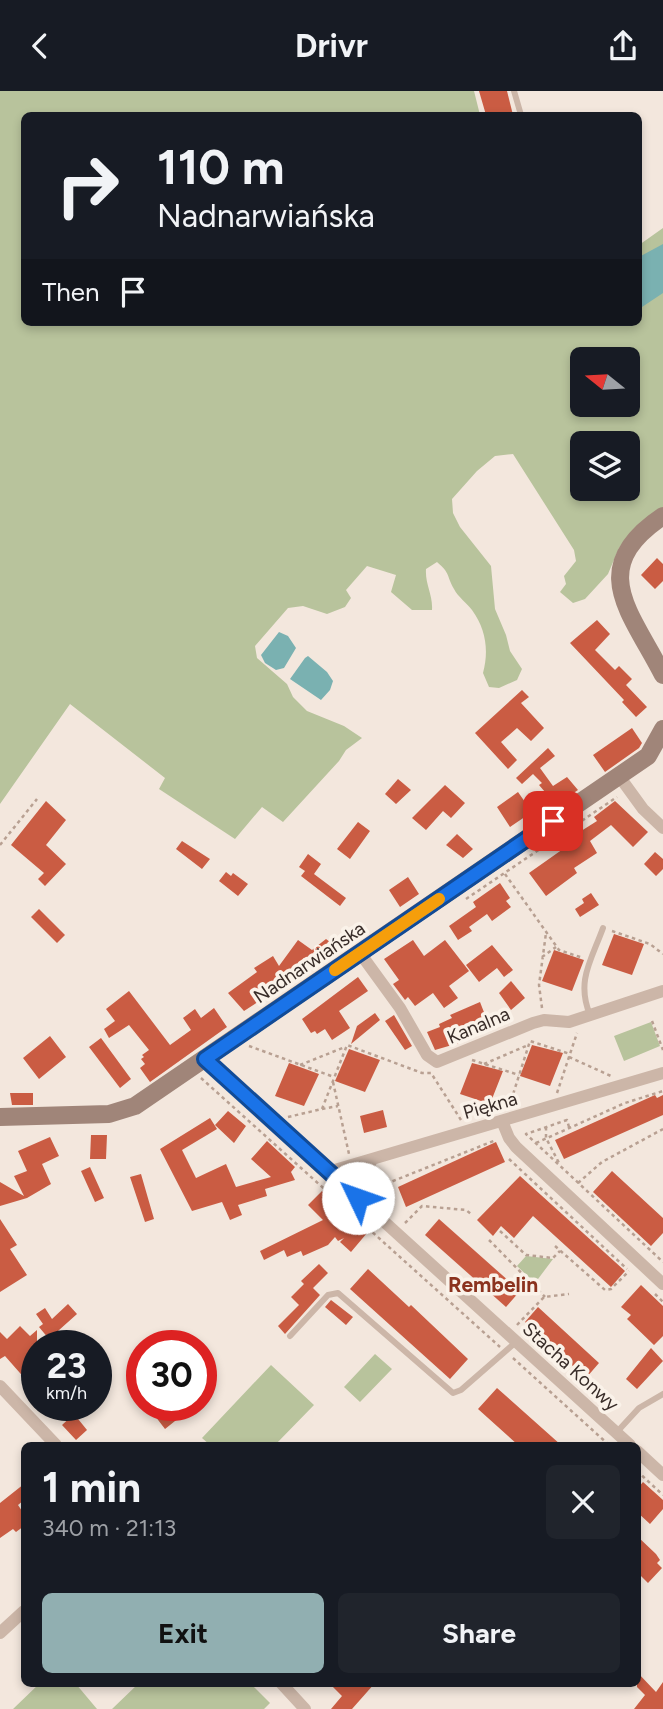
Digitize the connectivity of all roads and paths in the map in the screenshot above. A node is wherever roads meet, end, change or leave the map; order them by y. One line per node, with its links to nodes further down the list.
1 (514, 91): 2 (lane)
2 (520, 112)
3 (663, 516): 4 (street)
4 (663, 675)
5 (663, 729): 6 (street, Nadnarwiańska)
6 (619, 776): 8 (street); 14 (street, Nadnarwiańska)
7 (37, 799): 9 (path)
8 (663, 828)
9 (0, 845)
10 (505, 874): 12 (path)
11 (605, 931): 15 (path); 17 (lane)
12 (546, 933): 13 (path); 16 (path)
13 (556, 947): 16 (path); 17 (path)
14 (359, 953): 21 (street, Kanalna); 29 (street, Nadnarwiańska)
15 (663, 954)
16 (542, 957): 21 (path)
17 (591, 960): 19 (lane)
18 (663, 991): 19 (street, Kanalna)
19 (590, 1015): 20 (street, Kanalna)
20 (575, 1020): 21 (street, Kanalna); 27 (path)
21 (539, 1021)
22 (652, 1021): 26 (path)
23 (528, 1045): 27 (path); 30 (path); 33 (path)
24 (249, 1046): 31 (path)
25 (346, 1047): 31 (path); 35 (path); 45 (path)
26 (663, 1050)
27 (570, 1055): 36 (path); 38 (path)
28 (466, 1058): 30 (path)
29 (205, 1059): 42 (street, Nadnarwiańska); 56 (street, Stacha Konwy)
30 (484, 1064): 33 (path)
31 (299, 1065): 35 (path)
32 (663, 1073): 44 (street, Piękna)
33 (519, 1075): 40 (path)
34 (206, 1079): 75 (path)
35 (333, 1079): 39 (path); 41 (path)
36 (613, 1079)
37 (663, 1091): 47 (path)
38 (556, 1096)
39 (338, 1106): 41 (path); 53 (path)
40 (516, 1108)
41 (322, 1109): 43 (path)
42 (0, 1117)
43 (292, 1121)
44 (502, 1121): 51 (street); 54 (street, Piękna)
45 (463, 1123)
46 (547, 1125): 47 (path); 49 (path); 50 (path)
47 (569, 1127): 50 (path)
48 (663, 1129): 57 (path)
49 (526, 1133): 51 (path); 52 (path)
50 (546, 1138): 52 (path); 55 (path)
51 (503, 1140): 58 (path); 66 (path); 68 (street)
52 (536, 1143): 55 (path)
53 (341, 1158)
54 (372, 1160): 56 (street, Piękna); 58 (street)
55 (560, 1165): 57 (path)
56 (328, 1172): 58 (street, Stacha Konwy)
57 (578, 1183): 65 (path)
58 (360, 1199): 74 (street, Stacha Konwy)
59 (471, 1213): 60 (path)
60 (405, 1223)
61 (500, 1231): 64 (path)
62 (489, 1240): 70 (path)
63 (555, 1246): 64 (path)
64 (560, 1251): 66 (path)
65 (663, 1262)
66 (629, 1271): 67 (path)
67 (637, 1278)
68 (659, 1289): 71 (path)
69 (569, 1294): 70 (path)
70 (545, 1297): 72 (path)
71 (663, 1301)
72 (517, 1325)
73 (290, 1336): 75 (lane)
74 (516, 1342): 75 (lane); 78 (street, Stacha Konwy)
75 (506, 1352): 80 (path)
76 (0, 1386): 79 (street)
77 (663, 1394): 78 (lane)
78 (616, 1433): 81 (street, Stacha Konwy)
79 (53, 1442)
80 (606, 1442)
81 (627, 1442)
82 (641, 1455): 84 (street)
83 (641, 1475): 85 (path)
84 (663, 1475)
85 (663, 1495)
86 (21, 1614): 87 (street)
87 (0, 1633)
88 (284, 1687): 89 (street)
89 (297, 1706)

